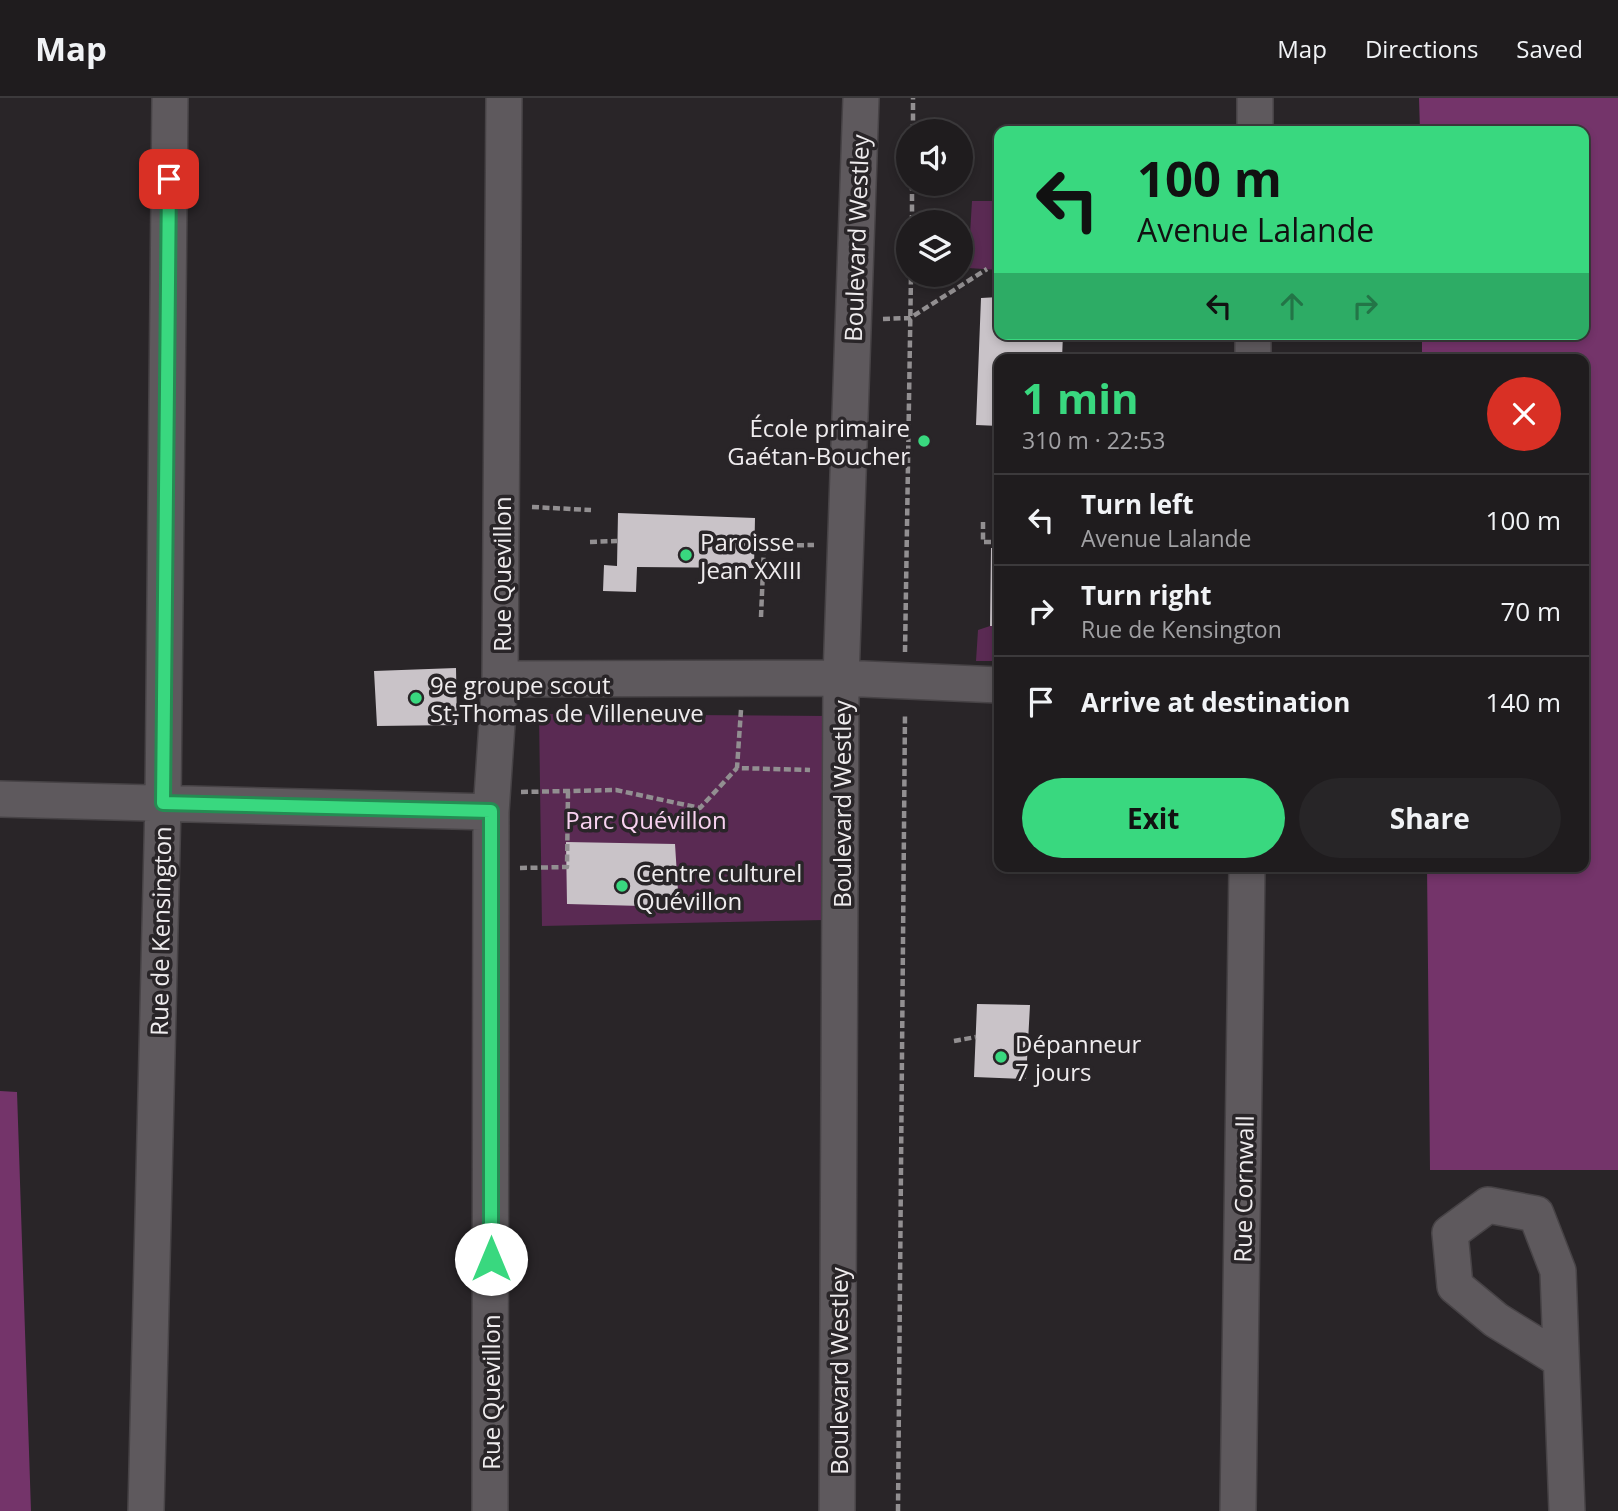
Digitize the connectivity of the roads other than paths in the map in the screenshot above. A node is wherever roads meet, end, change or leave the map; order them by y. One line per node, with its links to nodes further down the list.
1 (170, 98): 11 (street, Rue de Kensington)
2 (504, 98): 7 (street, Rue Quevillon)
3 (861, 98): 6 (street, Boulevard Westley)
4 (1255, 98): 5 (street)
5 (1255, 126)
6 (841, 678): 7 (street); 8 (street); 16 (street, Boulevard Westley)
7 (500, 679): 10 (street, Rue Quevillon)
8 (994, 685)
9 (0, 799): 11 (street)
10 (492, 802): 11 (street); 15 (street, Rue Quevillon)
11 (163, 803): 14 (street, Rue de Kensington)
12 (1247, 872): 17 (street, Rue Cornwall)
13 (1561, 1360): 18 (street)
14 (146, 1511)
15 (490, 1511)
16 (837, 1511)
17 (1238, 1511)
18 (1567, 1511)

